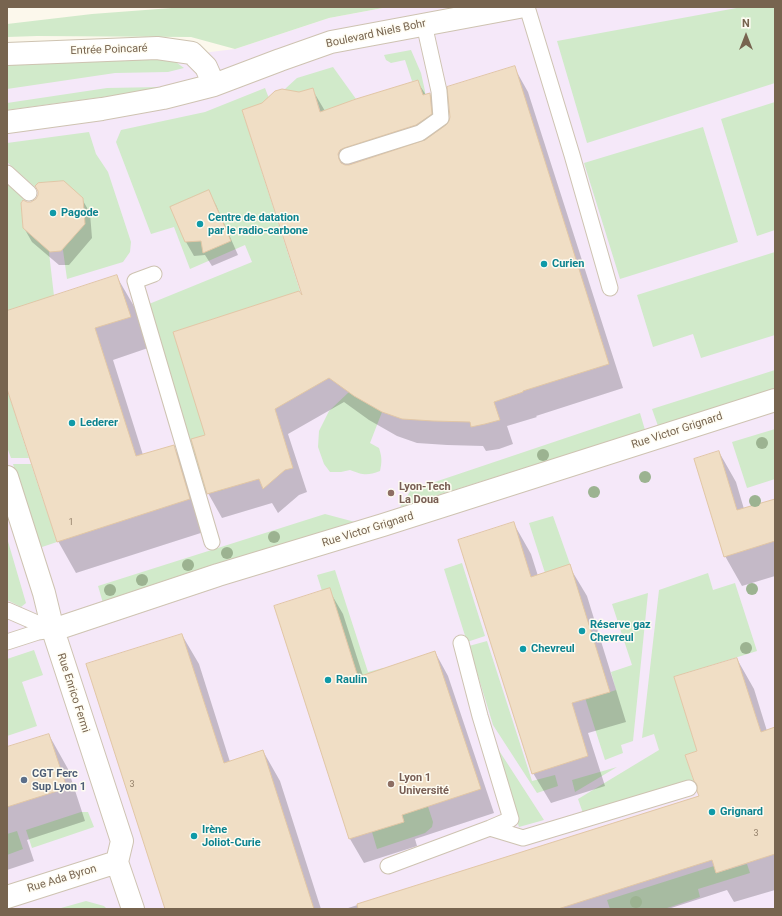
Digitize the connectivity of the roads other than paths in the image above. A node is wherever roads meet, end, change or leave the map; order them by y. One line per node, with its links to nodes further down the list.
1 (518, 7): 3 (street, Boulevard Niels Bohr)
2 (527, 7): 11 (lane)
3 (424, 24): 5 (street, Boulevard Niels Bohr); 7 (lane)
4 (7, 54): 5 (street, Entrée Poincaré)
5 (210, 76): 6 (street, Boulevard Niels Bohr)
6 (7, 122)
7 (347, 156)
8 (7, 173): 9 (lane)
9 (29, 193)
10 (154, 274): 14 (lane)
11 (610, 288)
12 (775, 400): 16 (street, Rue Victor Grignard)
13 (7, 477): 16 (street, Rue Enrico Fermi)
14 (212, 542)
15 (7, 610): 16 (lane)
16 (53, 630): 17 (lane); 21 (street, Rue Enrico Fermi)
17 (7, 642)
18 (461, 643): 20 (lane)
19 (689, 788): 20 (lane)
20 (490, 828): 22 (lane)
21 (117, 862): 23 (street, Rue Ada Byron); 24 (street)
22 (388, 866)
23 (7, 897)
24 (133, 909)

